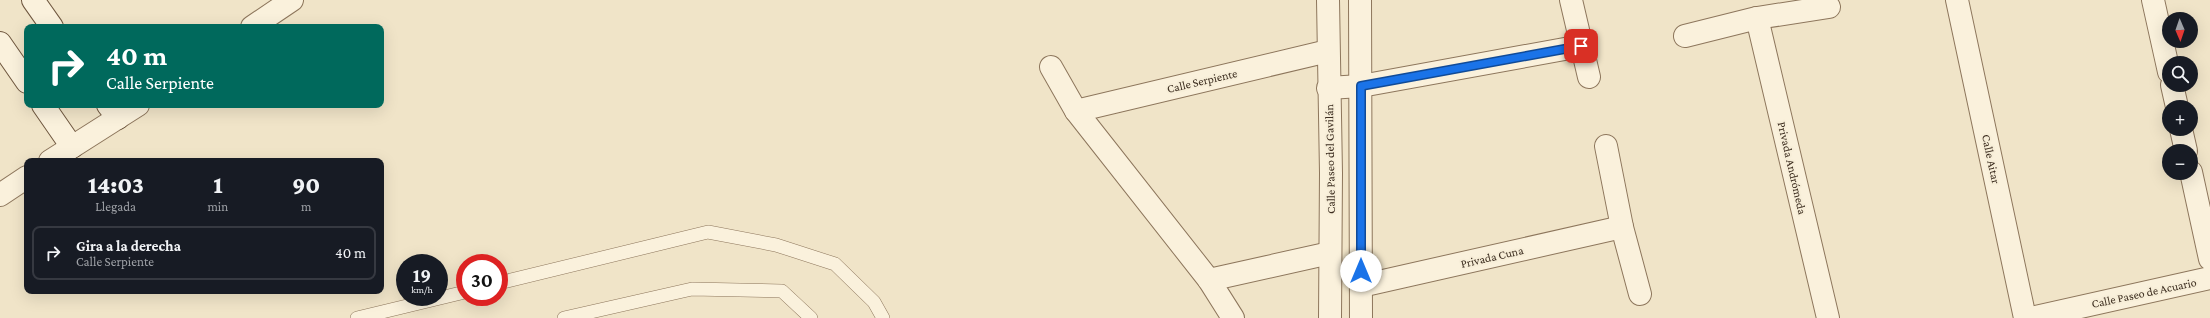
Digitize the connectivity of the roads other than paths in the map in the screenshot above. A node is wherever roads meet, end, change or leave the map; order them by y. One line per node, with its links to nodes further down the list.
1 (33, 0): 10 (street)
2 (1328, 0): 15 (street, Calle Paseo del Gavilán)
3 (1360, 0): 20 (street)
4 (1571, 0): 14 (street)
5 (1957, 0): 49 (street, Calle Aitar)
6 (2153, 0): 16 (street)
7 (287, 1): 11 (street)
8 (1828, 7): 9 (street)
9 (1757, 18): 12 (street); 48 (street, Privada Andrómeda)
10 (50, 24)
11 (256, 24)
12 (1685, 36)
13 (0, 43): 19 (street)
14 (1581, 46): 18 (street); 20 (street)
15 (1328, 51): 21 (street, Calle Paseo del Gavilán); 24 (street, Calle Serpiente)
16 (2165, 56)
17 (1051, 67): 24 (street)
18 (1589, 77)
19 (24, 78)
20 (1361, 86): 21 (street); 38 (street)
21 (1328, 88): 33 (street, Calle Paseo del Gavilán)
22 (45, 108): 26 (street)
23 (127, 108): 25 (street)
24 (1076, 111): 36 (street)
25 (113, 112): 26 (street)
26 (72, 146): 28 (street)
27 (1606, 146): 32 (street)
28 (54, 158)
29 (24, 179): 31 (street)
30 (2193, 180): 34 (street)
31 (0, 195)
32 (1622, 227): 38 (street, Privada Cuna); 40 (street)
33 (1330, 253): 36 (street); 46 (street, Calle Paseo del Gavilán)
34 (2210, 259)
35 (2210, 278): 50 (street, Calle Paseo de Acuario)
36 (1209, 280): 45 (street)
37 (508, 281): 44 (lane)
38 (1361, 286): 47 (street)
39 (456, 294): 41 (lane)
40 (1640, 294)
41 (356, 318)
42 (564, 318): 43 (lane)
43 (811, 318)
44 (883, 318)
45 (1233, 318)
46 (1330, 318)
47 (1361, 318)
48 (1828, 318)
49 (2025, 318)
50 (2031, 318)

